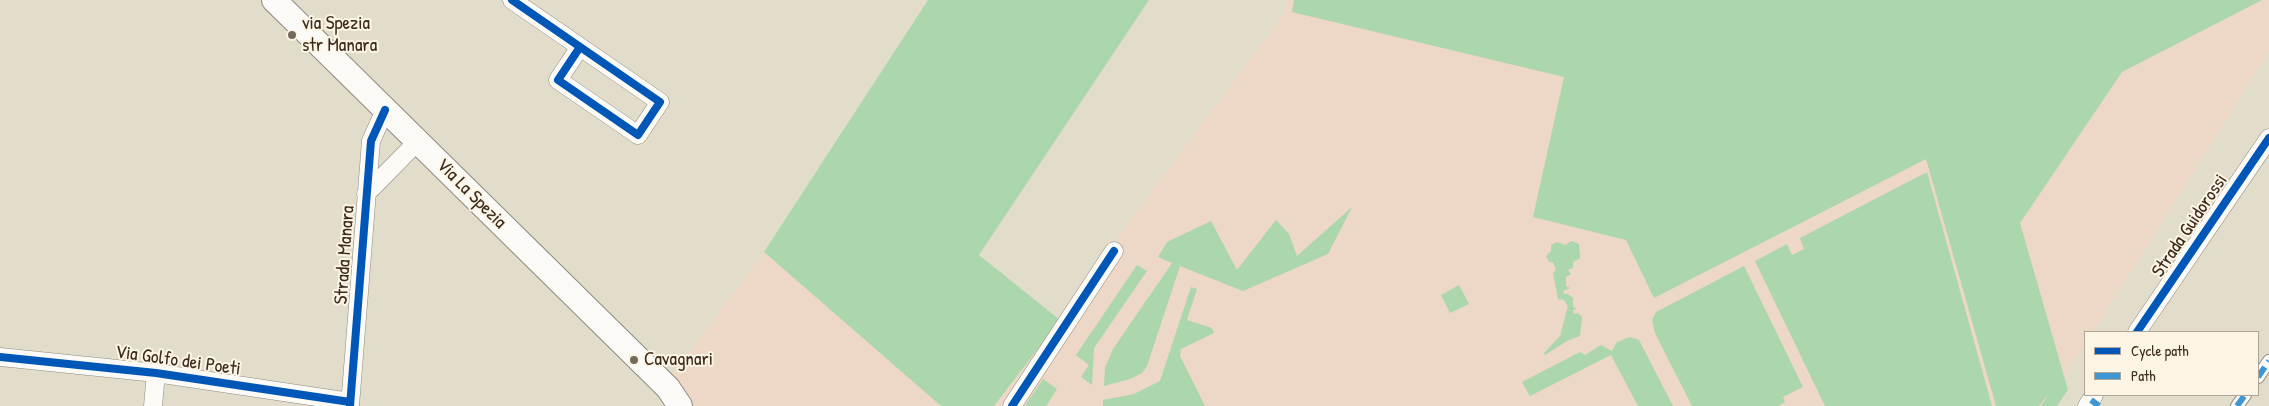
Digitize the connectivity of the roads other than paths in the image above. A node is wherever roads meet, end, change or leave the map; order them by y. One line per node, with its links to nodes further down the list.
1 (274, 0): 4 (main road, Via La Spezia)
2 (512, 0): 3 (street)
3 (580, 47): 3 (street)
4 (386, 110): 6 (main road, Via La Spezia); 7 (street, Strada Manara)
5 (2269, 138): 9 (street, Strada Guidorossi)
6 (417, 142): 7 (street, Strada Manara); 14 (main road, Via La Spezia)
7 (366, 194): 15 (street, Strada Manara)
8 (1114, 251): 18 (street)
9 (2138, 331)
10 (0, 357): 12 (street, Via Golfo dei Poeti)
11 (2269, 361): 13 (street)
12 (156, 373): 15 (street, Via Golfo dei Poeti); 16 (street)
13 (2259, 376)
14 (674, 397): 17 (main road, Via La Spezia)
15 (350, 404)
16 (153, 406)
17 (700, 406)
18 (1012, 406)

